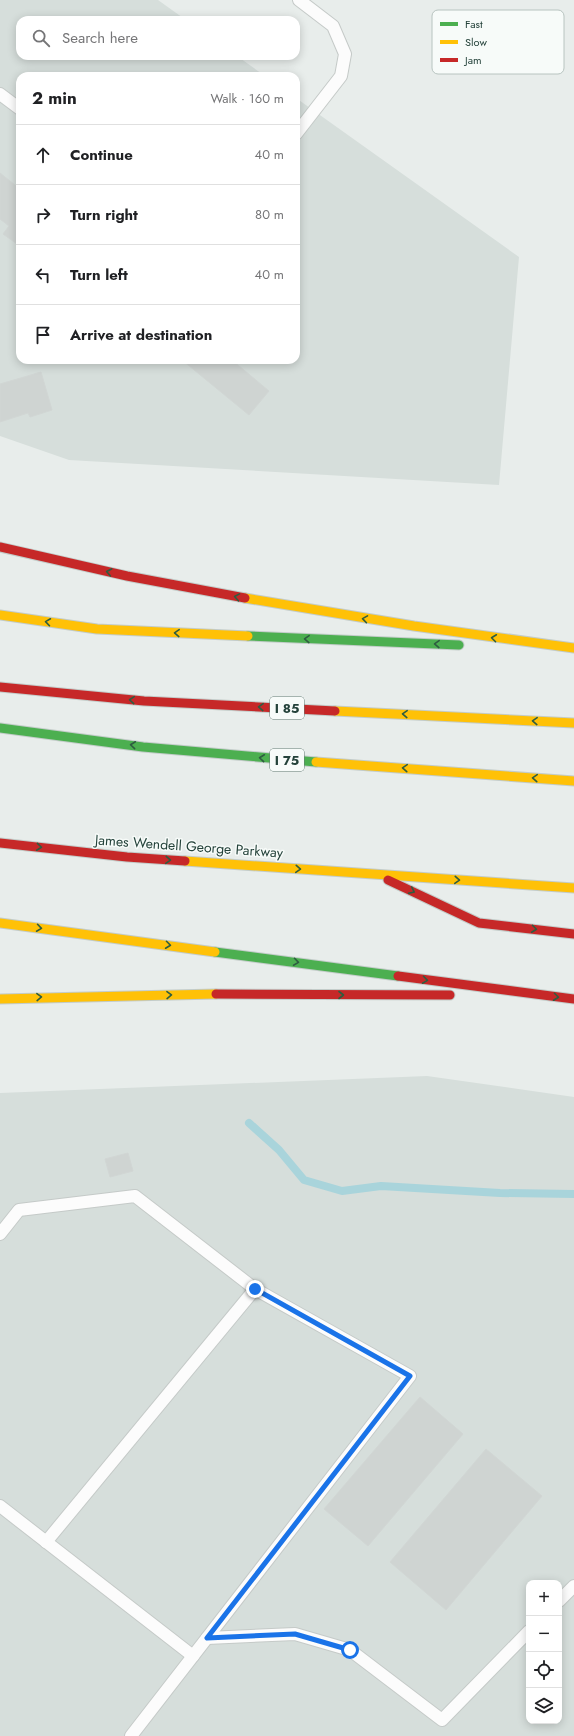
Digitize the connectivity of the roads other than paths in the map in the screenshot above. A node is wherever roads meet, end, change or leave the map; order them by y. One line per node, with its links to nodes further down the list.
1 (299, 0): 4 (lane)
2 (0, 94): 3 (lane)
3 (16, 106)
4 (300, 129)
5 (0, 547): 9 (highway, one-way to 5)
6 (0, 615): 7 (highway, one-way to 6)
7 (472, 646)
8 (496, 647): 9 (highway)
9 (574, 649)
10 (0, 687): 11 (highway, I 85, one-way to 10)
11 (574, 723)
12 (0, 728): 13 (highway, I 75, one-way to 12)
13 (574, 780)
14 (0, 843): 15 (highway, James Wendell George Parkway, one-way to 15)
15 (376, 874): 16 (highway, James Wendell George Parkway, one-way to 16); 18 (highway, one-way to 18)
16 (574, 888)
17 (0, 923): 19 (highway, one-way to 19)
18 (574, 934)
19 (538, 995): 20 (highway, one-way to 19); 21 (highway, one-way to 21)
20 (0, 999)
21 (574, 999)
22 (0, 1234): 23 (lane)
23 (255, 1289): 25 (lane); 29 (lane)
24 (0, 1506): 25 (lane)
25 (46, 1542): 30 (lane)
26 (574, 1586): 27 (lane)
27 (562, 1598)
28 (526, 1634): 29 (lane)
29 (207, 1638): 30 (lane)
30 (193, 1656): 31 (lane)
31 (131, 1736)

